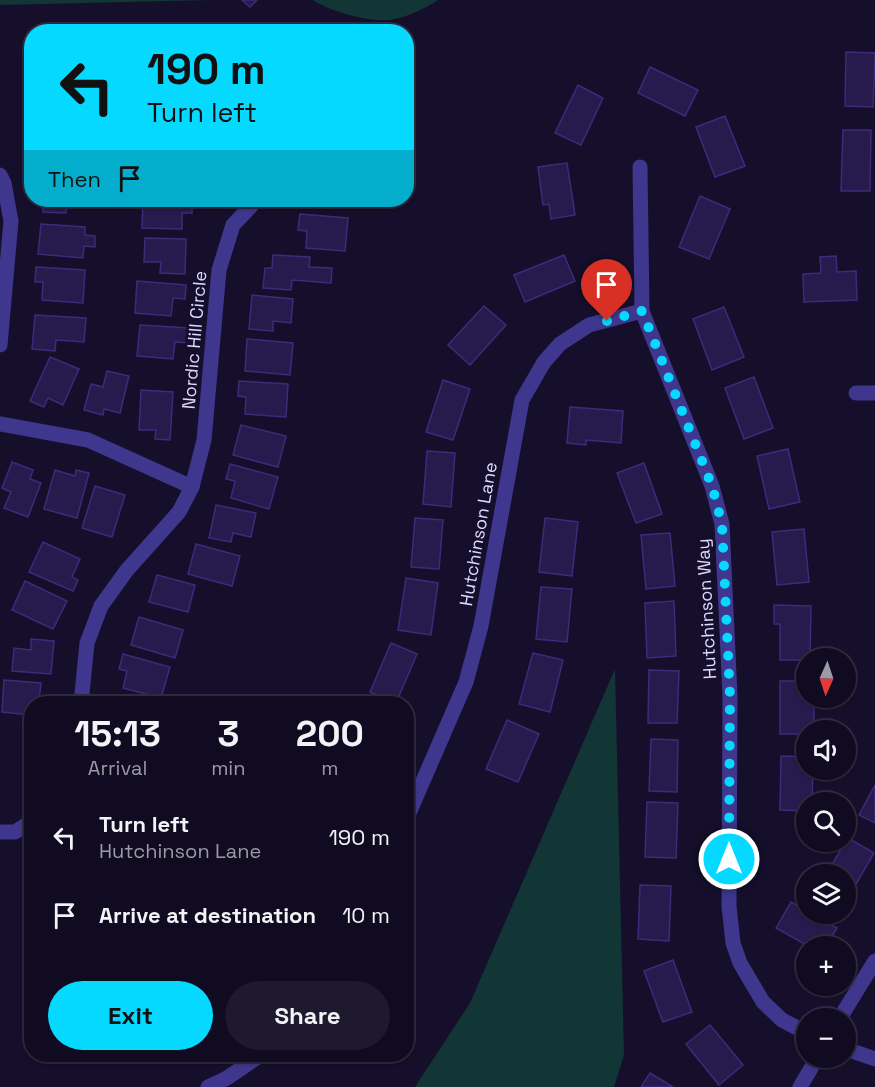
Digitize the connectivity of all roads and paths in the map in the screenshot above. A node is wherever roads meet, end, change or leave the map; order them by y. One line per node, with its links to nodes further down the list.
1 (640, 167): 4 (street, Hutchinson Way)
2 (0, 175): 5 (street)
3 (250, 207): 9 (street, Nordic Hill Circle)
4 (642, 311): 11 (street, Hutchinson Lane); 16 (street, Hutchinson Way)
5 (0, 345)
6 (856, 393): 7 (street)
7 (875, 393)
8 (0, 424): 9 (street)
9 (192, 487): 10 (street, Nordic Hill Circle)
10 (82, 696)
11 (414, 802)
12 (24, 826): 13 (street)
13 (0, 832)
14 (875, 961): 15 (street)
15 (846, 1008)
16 (796, 1027)
17 (856, 1052): 18 (street)
18 (875, 1059)
19 (250, 1062): 21 (street)
20 (811, 1068): 22 (street)
21 (208, 1087)
22 (800, 1087)

